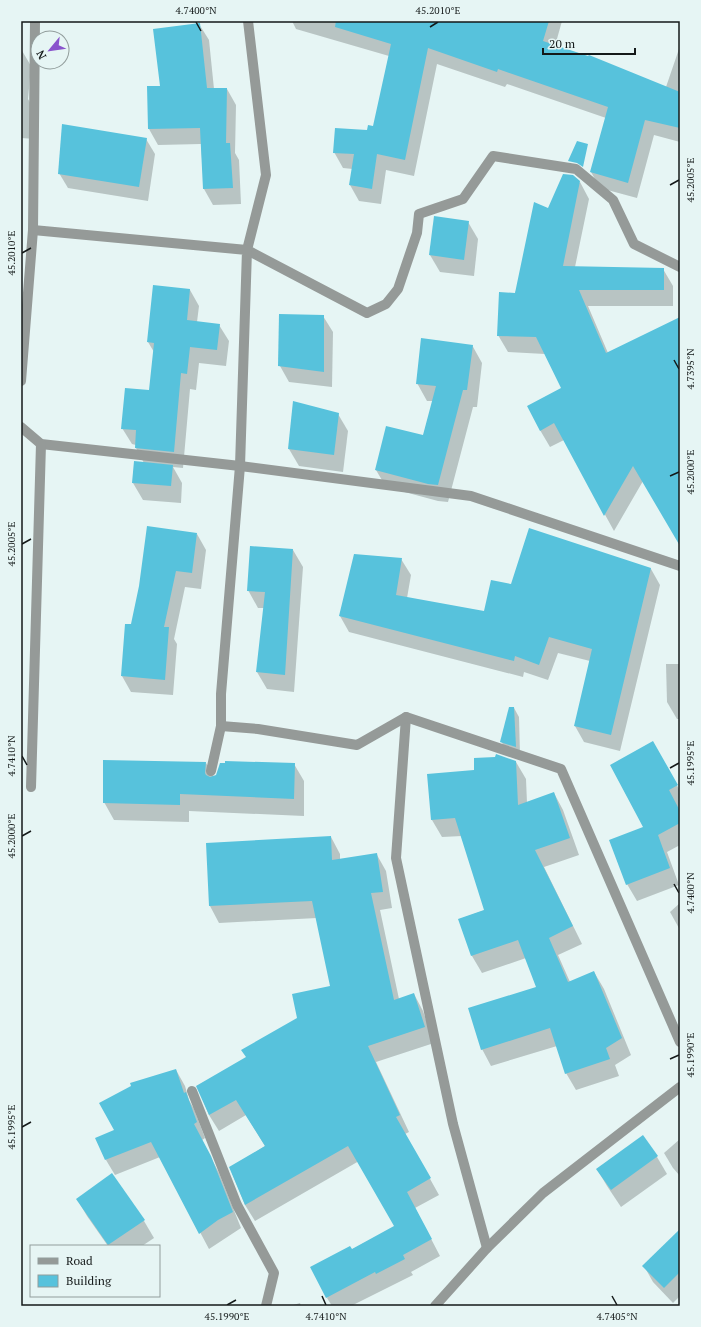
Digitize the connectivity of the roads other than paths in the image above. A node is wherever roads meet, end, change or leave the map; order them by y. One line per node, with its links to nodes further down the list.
1 (35, 21): 3 (street)
2 (248, 21): 4 (street)
3 (33, 230): 4 (street); 6 (street)
4 (247, 250): 5 (street); 9 (street)
5 (680, 267)
6 (21, 381)
7 (21, 427): 8 (street)
8 (41, 444): 9 (street); 14 (street)
9 (240, 466): 10 (street); 12 (street)
10 (680, 566)
11 (406, 717): 12 (street); 15 (street); 18 (street)
12 (221, 726): 13 (street)
13 (211, 771)
14 (31, 786)
15 (680, 1042)
16 (680, 1087): 18 (street)
17 (192, 1091): 19 (street)
18 (488, 1248): 20 (street)
19 (266, 1306)
20 (435, 1306)

